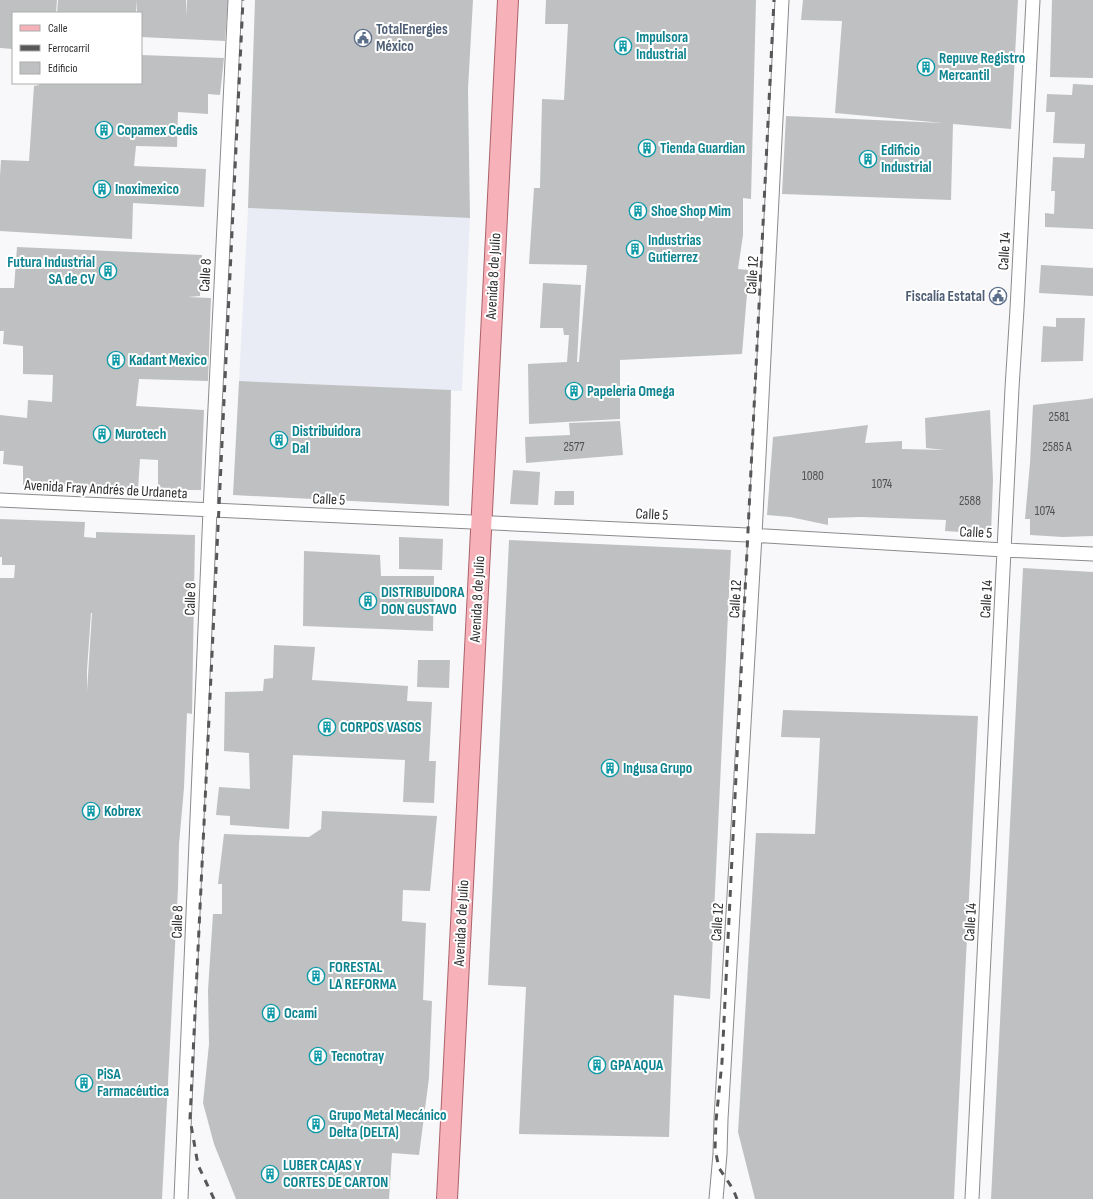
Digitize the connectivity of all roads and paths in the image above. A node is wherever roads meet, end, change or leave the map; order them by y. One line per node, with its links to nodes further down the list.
1 (235, 0): 6 (street, Calle 8)
2 (508, 0): 7 (main road, Avenida 8 de Julio)
3 (782, 0): 8 (street, Calle 12)
4 (1033, 0): 9 (street, Calle 14)
5 (0, 500): 6 (street, Avenida Fray Andrés de Urdaneta)
6 (210, 510): 7 (street, Calle 5); 11 (street, Calle 8)
7 (481, 522): 8 (street, Calle 5); 12 (main road, Avenida 8 de Julio)
8 (755, 535): 9 (street, Calle 5); 13 (street, Calle 12)
9 (1004, 550): 10 (street, Calle 5); 14 (street, Calle 14)
10 (1093, 554)
11 (181, 1199)
12 (447, 1199)
13 (716, 1199)
14 (972, 1199)

